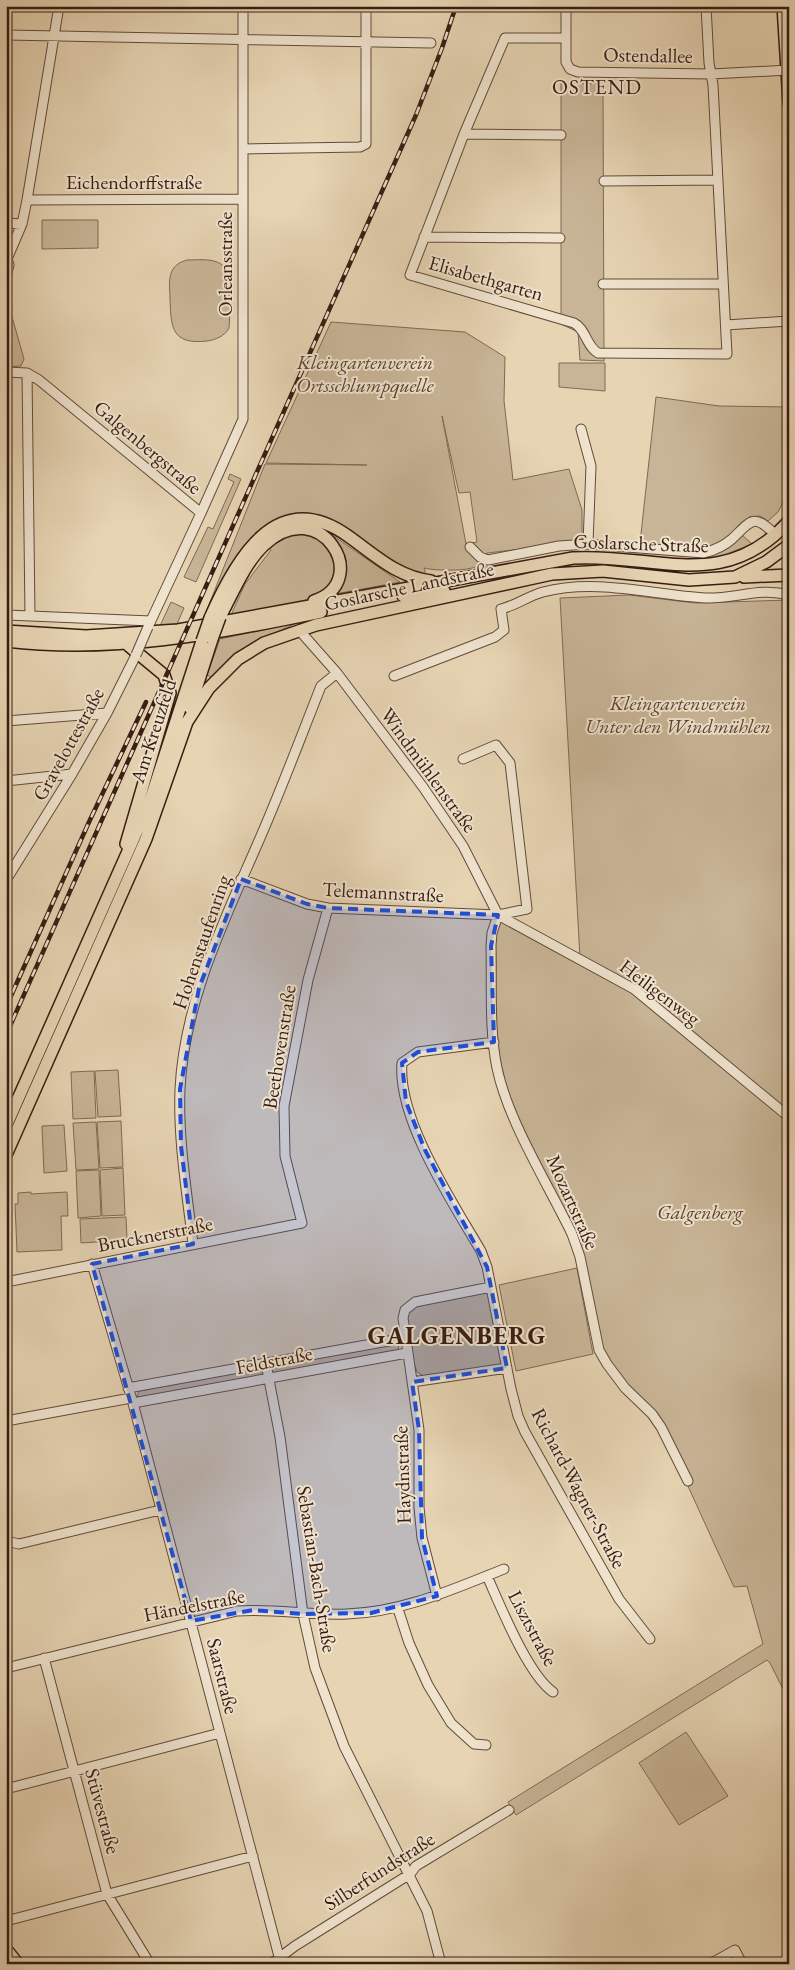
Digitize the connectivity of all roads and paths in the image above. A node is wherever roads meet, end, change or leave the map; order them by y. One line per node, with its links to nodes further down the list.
1 (59, 6): 8 (street)
2 (243, 6): 10 (street, Orleansstraße)
3 (366, 6): 11 (street)
4 (566, 6): 9 (street, Ostendallee)
5 (706, 6): 14 (street)
6 (784, 6): 13 (main road)
7 (6, 35): 8 (street)
8 (54, 36): 10 (street); 22 (street)
9 (565, 38): 14 (street, Ostendallee); 16 (street, Elisabethgarten)
10 (242, 40): 11 (street); 18 (street, Orleansstraße)
11 (366, 42): 12 (street); 18 (street)
12 (431, 43)
13 (788, 70): 14 (street, Ostendallee); 15 (main road)
14 (711, 74): 19 (street)
15 (789, 103)
16 (464, 134): 17 (street); 25 (street, Elisabethgarten)
17 (561, 135)
18 (243, 149): 21 (street, Orleansstraße)
19 (718, 180): 20 (street); 30 (street)
20 (604, 181)
21 (242, 199): 22 (street, Eichendorffstraße); 36 (street, Orleansstraße)
22 (27, 200): 24 (street)
23 (6, 223): 24 (street)
24 (22, 224): 27 (street)
25 (424, 237): 26 (street, Elisabethgarten); 32 (street, Elisabethgarten)
26 (560, 238)
27 (7, 259): 28 (street)
28 (6, 276)
29 (603, 284): 30 (street)
30 (723, 284): 32 (street)
31 (789, 321): 32 (street)
32 (726, 326)
33 (6, 372): 34 (street)
34 (27, 373): 36 (street, Galgenbergstraße); 51 (street)
35 (581, 429): 39 (street)
36 (201, 513): 53 (street, Galgenbergstraße)
37 (789, 520): 38 (main road, Goslarsche Straße)
38 (776, 535): 39 (street, Goslarsche Landstraße); 40 (main road); 45 (main road, Goslarsche Straße)
39 (588, 544): 41 (street, Goslarsche Landstraße)
40 (788, 546): 43 (main road, Goslarsche Landstraße)
41 (470, 547)
42 (789, 575): 43 (main road)
43 (735, 577): 44 (main road, Goslarsche Landstraße)
44 (527, 580): 46 (main road, Goslarsche Landstraße); 48 (street)
45 (440, 582): 49 (main road, Goslarsche Straße); 52 (main road)
46 (476, 591): 52 (main road); 54 (main road, Goslarsche Landstraße)
47 (789, 595): 48 (street, Goslarsche Landstraße)
48 (526, 598): 60 (street, Goslarsche Landstraße)
49 (284, 611): 52 (main road); 52 (main road)
50 (6, 614): 51 (street)
51 (30, 616): 53 (street)
52 (221, 622): 55 (main road); 56 (main road, bridge); 58 (main road)
53 (150, 624): 61 (street, Gravelottestraße, bridge)
54 (299, 630): 59 (street, Windmühlenstraße); 63 (main road, Am Kreuzfeld)
55 (6, 631)
56 (207, 640): 63 (main road); 67 (main road, Am Kreuzfeld)
57 (6, 641): 58 (main road)
58 (125, 645): 67 (main road)
59 (337, 673): 68 (street, Hohenstaufenring); 71 (street, Windmühlenstraße)
60 (394, 676)
61 (107, 713): 62 (street); 65 (street, Gravelottestraße)
62 (6, 721)
63 (187, 722): 75 (main road, Am Kreuzfeld)
64 (463, 759): 71 (street)
65 (72, 774): 66 (street); 69 (street, Gravelottestraße)
66 (6, 781)
67 (122, 867): 74 (main road, Am Kreuzfeld)
68 (241, 879): 70 (street, Telemannstraße); 77 (street, Hohenstaufenring)
69 (6, 880)
70 (328, 908): 71 (street, Telemannstraße); 76 (street, Beethovenstraße)
71 (498, 915): 72 (street, Mozartstraße); 73 (street, Heiligenweg)
72 (494, 1042): 80 (street, Richard-Wagner-Straße); 90 (street, Mozartstraße)
73 (789, 1117)
74 (6, 1126)
75 (6, 1155)
76 (302, 1223): 77 (street, Brucknerstraße)
77 (193, 1244): 78 (street, Brucknerstraße)
78 (92, 1264): 79 (street); 87 (street, Brucknerstraße)
79 (6, 1282)
80 (491, 1287): 81 (street); 84 (street, Richard-Wagner-Straße)
81 (405, 1338): 82 (street); 83 (street, Feldstraße)
82 (407, 1353): 85 (street, Feldstraße); 86 (street, Haydnstraße)
83 (266, 1364): 85 (street, Sebastian-Bach-Straße); 87 (street, Feldstraße)
84 (508, 1368): 86 (street); 99 (street, Richard-Wagner-Straße)
85 (270, 1379): 88 (street, Feldstraße); 97 (street, Sebastian-Bach-Straße)
86 (412, 1382): 95 (street, Haydnstraße)
87 (128, 1388): 88 (street, Brucknerstraße)
88 (132, 1400): 89 (street, Feldstraße); 91 (street, Saarstraße)
89 (6, 1421)
90 (688, 1481)
91 (160, 1510): 92 (street); 98 (street, Saarstraße)
92 (6, 1541)
93 (504, 1569): 94 (street, Händelstraße)
94 (486, 1576): 95 (street, Händelstraße); 102 (street, Lisztstraße)
95 (437, 1596): 96 (street, Händelstraße)
96 (398, 1609): 97 (street, Händelstraße); 104 (street)
97 (303, 1614): 98 (street, Händelstraße); 109 (street, Sebastian-Bach-Straße)
98 (191, 1621): 100 (street, Händelstraße); 103 (street, Saarstraße)
99 (650, 1639)
100 (44, 1658): 101 (street, Händelstraße); 105 (street, Stüvestraße)
101 (6, 1668)
102 (553, 1692)
103 (220, 1733): 105 (street); 108 (street, Saarstraße)
104 (486, 1745)
105 (74, 1770): 106 (street); 110 (street, Stüvestraße)
106 (6, 1789)
107 (509, 1810): 109 (street, Silberfundstraße)
108 (252, 1856): 110 (street); 113 (street, Saarstraße)
109 (410, 1874): 113 (street, Silberfundstraße); 117 (street, Sebastian-Bach-Straße)
110 (107, 1894): 111 (street); 115 (street, Stüvestraße)
111 (6, 1921)
112 (6, 1949): 114 (main road)
113 (280, 1961): 116 (street, Silberfundstraße)
114 (18, 1964)
115 (150, 1964)
116 (271, 1964)
117 (441, 1964)
118 (710, 1964): 119 (street)
119 (742, 1964)

